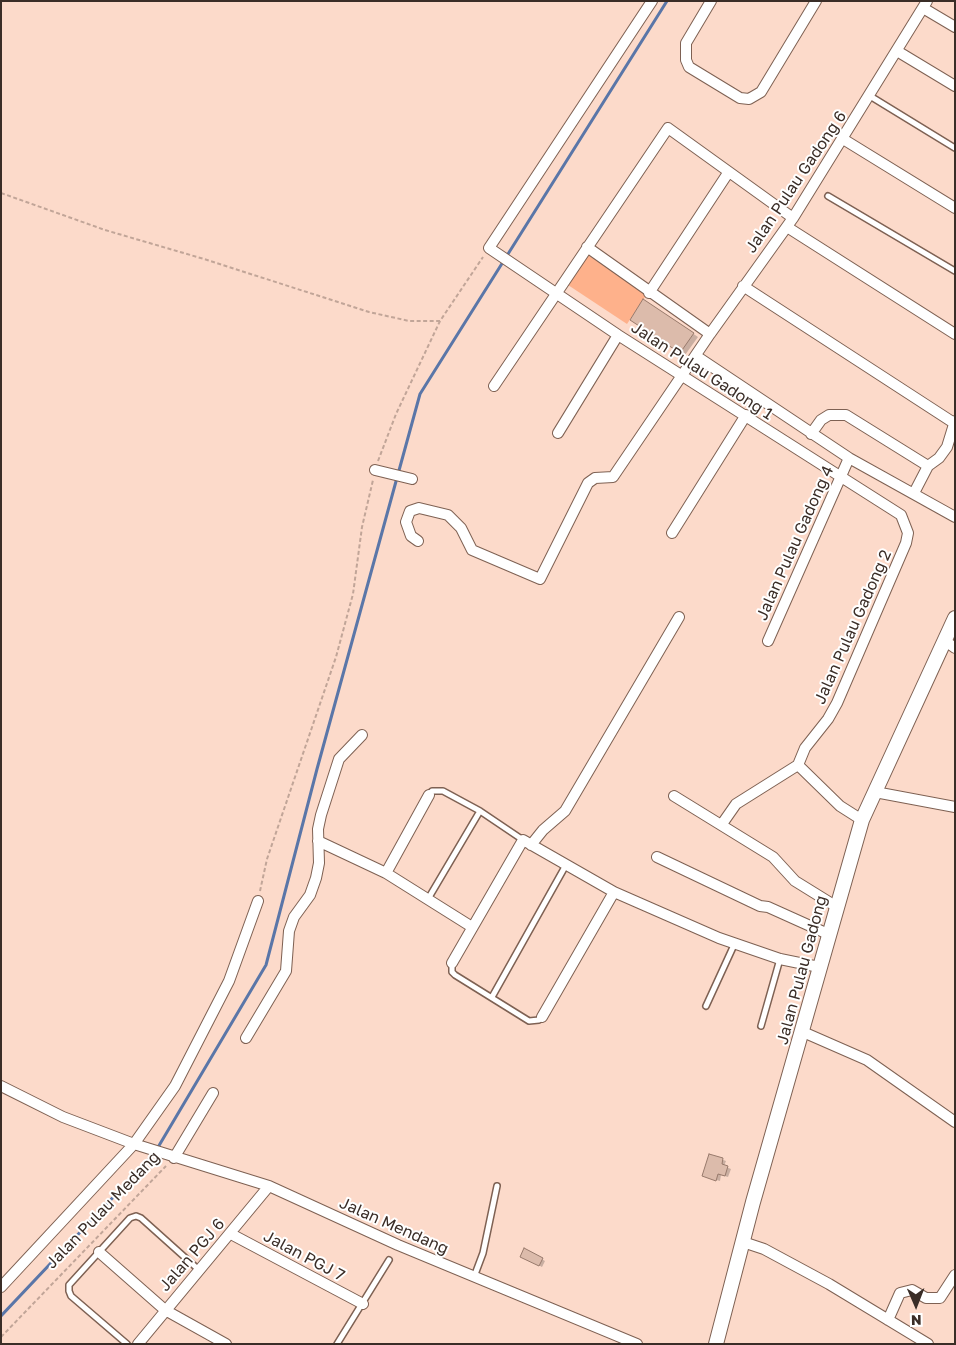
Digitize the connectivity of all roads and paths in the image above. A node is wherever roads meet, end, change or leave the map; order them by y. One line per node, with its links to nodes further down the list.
1 (652, 1): 17 (street)
2 (711, 1): 3 (street)
3 (815, 2)
4 (925, 5): 5 (street); 6 (street, Jalan Pulau Gadong 6)
5 (955, 27)
6 (897, 51): 7 (street); 8 (street, Jalan Pulau Gadong 6)
7 (955, 86)
8 (870, 96): 9 (street, Jalan Pulau Gadong 6); 10 (lane)
9 (843, 139): 14 (street); 15 (street, Jalan Pulau Gadong 6)
10 (955, 148)
11 (728, 173): 15 (street); 16 (street); 21 (street)
12 (1, 193): 22 (path)
13 (828, 196): 18 (lane)
14 (955, 208)
15 (790, 223): 19 (street, Jalan Pulau Gadong 6); 24 (street)
16 (588, 246): 20 (street); 21 (street)
17 (492, 250): 20 (street, Jalan Pulau Gadong 1); 22 (path)
18 (955, 271)
19 (743, 286): 23 (street, Jalan Pulau Gadong 6); 30 (street)
20 (555, 292): 25 (street, Jalan Pulau Gadong 1); 28 (street)
21 (649, 293): 23 (street)
22 (440, 322): 35 (path)
23 (710, 334): 26 (street, Jalan Pulau Gadong 6)
24 (955, 334)
25 (618, 335): 27 (street, Jalan Pulau Gadong 1); 31 (street)
26 (696, 356): 27 (street, Jalan Pulau Gadong 6); 32 (street)
27 (682, 374): 29 (street, Jalan Pulau Gadong 1); 42 (street, Jalan Pulau Gadong 6)
28 (494, 386)
29 (746, 415): 36 (street, Jalan Pulau Gadong 1); 41 (street)
30 (955, 422): 34 (street)
31 (558, 433)
32 (811, 434): 33 (street); 34 (street)
33 (849, 458): 36 (street, Jalan Pulau Gadong 4); 38 (street)
34 (928, 466): 38 (street)
35 (377, 471): 37 (street); 63 (path)
36 (839, 477): 39 (street, Jalan Pulau Gadong 1); 45 (street, Jalan Pulau Gadong 4)
37 (412, 479)
38 (914, 493): 40 (street)
39 (901, 515): 48 (street, Jalan Pulau Gadong 2)
40 (955, 517)
41 (672, 533)
42 (418, 541)
43 (678, 617): 57 (street)
44 (955, 618): 46 (main road, Jalan Pulau Gadong)
45 (768, 640)
46 (949, 644): 49 (main road, Jalan Pulau Gadong)
47 (362, 735): 56 (street)
48 (798, 765): 54 (street); 55 (street)
49 (875, 792): 52 (street); 54 (main road, Jalan Pulau Gadong)
50 (429, 795): 53 (lane); 60 (street)
51 (674, 796): 55 (street)
52 (955, 808)
53 (480, 811): 57 (lane); 62 (lane)
54 (862, 820): 64 (main road, Jalan Pulau Gadong)
55 (722, 824): 64 (street)
56 (318, 841): 60 (street); 76 (street)
57 (527, 843): 59 (street); 65 (street)
58 (657, 857): 66 (street)
59 (566, 864): 61 (street); 71 (lane)
60 (386, 873): 62 (street)
61 (614, 892): 67 (street); 73 (street)
62 (428, 900): 65 (street)
63 (258, 901): 80 (street)
64 (836, 907): 66 (main road, Jalan Pulau Gadong)
65 (472, 927): 69 (street)
66 (828, 934): 70 (main road, Jalan Pulau Gadong)
67 (734, 945): 68 (street); 72 (lane)
68 (780, 959): 70 (street); 74 (lane)
69 (452, 963): 71 (lane)
70 (820, 966): 75 (main road, Jalan Pulau Gadong)
71 (492, 997): 73 (lane)
72 (706, 1006)
73 (542, 1016)
74 (761, 1026)
75 (803, 1032): 79 (street); 85 (main road, Jalan Pulau Gadong)
76 (246, 1038)
77 (1, 1086): 80 (street, Jalan Mendang)
78 (213, 1093): 81 (street, Jalan Pulau Medang)
79 (955, 1122)
80 (138, 1146): 81 (street, Jalan Mendang); 91 (street)
81 (171, 1157): 82 (street, Jalan Mendang); 95 (path, Jalan Pulau Medang)
82 (269, 1186): 84 (street, Jalan PGJ 6); 90 (street, Jalan Mendang)
83 (497, 1186): 90 (lane)
84 (231, 1234): 88 (street, Jalan PGJ 6); 92 (street, Jalan PGJ 7)
85 (743, 1242): 94 (street); 101 (main road, Jalan Pulau Gadong)
86 (99, 1252): 88 (lane); 93 (street); 96 (lane)
87 (389, 1260): 92 (lane)
88 (199, 1271): 93 (street, Jalan PGJ 6)
89 (955, 1275): 94 (street)
90 (474, 1277): 100 (street, Jalan Mendang)
91 (1, 1287)
92 (363, 1304): 99 (lane)
93 (164, 1310): 97 (street, Jalan PGJ 6); 98 (street)
94 (888, 1320): 102 (street)
95 (1, 1337)
96 (127, 1344)
97 (138, 1344)
98 (226, 1344)
99 (338, 1344)
100 (638, 1344)
101 (716, 1344)
102 (928, 1344)

